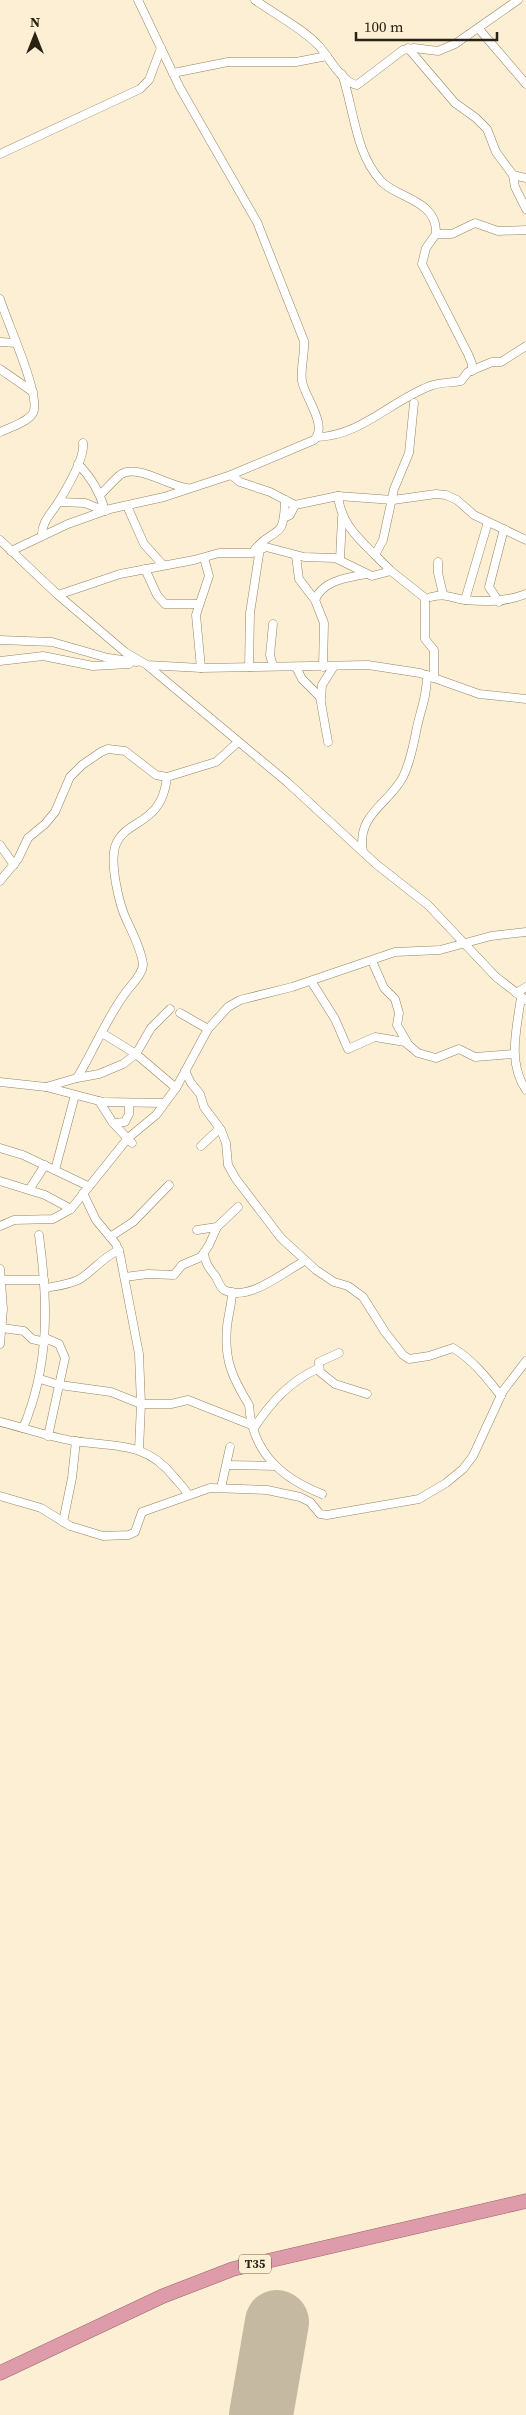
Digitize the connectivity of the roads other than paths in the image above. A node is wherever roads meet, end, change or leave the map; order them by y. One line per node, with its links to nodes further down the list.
1 (138, 0): 5 (street)
2 (255, 0): 7 (street)
3 (518, 0): 4 (street)
4 (479, 29): 6 (street); 10 (street)
5 (161, 48): 8 (street); 11 (street)
6 (408, 48): 9 (street); 12 (street)
7 (327, 56): 8 (street); 9 (street)
8 (172, 73): 27 (street)
9 (342, 74): 16 (street)
10 (526, 84)
11 (0, 154)
12 (513, 175): 13 (street); 14 (street)
13 (526, 178)
14 (526, 209)
15 (526, 230): 16 (street)
16 (436, 234): 23 (street)
17 (0, 299): 19 (street)
18 (2, 342): 19 (street); 21 (street)
19 (16, 343): 24 (street)
20 (526, 346): 23 (street)
21 (0, 351)
22 (0, 369): 24 (street)
23 (472, 371): 27 (street)
24 (33, 392): 26 (street)
25 (414, 403): 35 (street)
26 (0, 432)
27 (317, 437): 30 (street)
28 (83, 442): 29 (street)
29 (78, 464): 32 (street); 36 (street)
30 (232, 475): 31 (street); 34 (street)
31 (190, 488): 32 (street); 38 (street)
32 (101, 494): 39 (street)
33 (338, 496): 35 (street); 37 (street); 40 (street)
34 (284, 500): 37 (street); 41 (street)
35 (393, 500): 42 (street); 50 (street)
36 (59, 502): 39 (street); 44 (street)
37 (295, 505): 41 (street)
38 (127, 506): 39 (street); 55 (street)
39 (105, 511): 44 (street)
40 (343, 515): 50 (street); 53 (street)
41 (284, 518): 49 (street)
42 (488, 522): 43 (street); 64 (street)
43 (504, 529): 46 (street); 65 (street)
44 (42, 536): 48 (street)
45 (0, 540): 48 (street)
46 (526, 540)
47 (260, 548): 49 (street); 51 (street); 73 (street)
48 (11, 551): 61 (street)
49 (252, 553): 52 (street)
50 (375, 554): 57 (street)
51 (296, 556): 53 (street); 63 (street)
52 (204, 558): 55 (street); 66 (street)
53 (340, 560): 58 (street)
54 (438, 562): 59 (street)
55 (162, 566): 56 (street)
56 (145, 569): 61 (street); 66 (street)
57 (391, 571): 58 (street); 77 (street)
58 (366, 574): 63 (street)
59 (443, 594): 62 (street); 64 (street)
60 (526, 594): 65 (street)
61 (58, 595): 70 (street)
62 (431, 597)
63 (315, 600): 75 (street)
64 (466, 600): 65 (street)
65 (499, 602)
66 (198, 604): 76 (street)
67 (273, 624): 71 (street)
68 (0, 640): 70 (street)
69 (0, 661): 70 (street)
70 (143, 664): 76 (street); 80 (street)
71 (273, 666): 73 (street); 74 (street)
72 (334, 666): 75 (street); 77 (street); 78 (street)
73 (249, 667): 76 (street)
74 (296, 667): 75 (street); 78 (street)
75 (323, 667)
76 (201, 668)
77 (430, 676): 79 (street); 84 (street)
78 (321, 699): 81 (street)
79 (526, 699)
80 (238, 742): 82 (street); 84 (street)
81 (328, 742)
82 (167, 777): 85 (street); 96 (street)
83 (0, 845): 85 (street)
84 (363, 852): 88 (street)
85 (14, 865): 86 (street)
86 (0, 881)
87 (526, 932): 88 (street)
88 (467, 944): 89 (street); 92 (street)
89 (372, 961): 90 (street); 97 (street)
90 (311, 981): 95 (street); 97 (street)
91 (526, 987): 92 (street)
92 (521, 997): 99 (street)
93 (170, 1009): 98 (street)
94 (180, 1013): 95 (street)
95 (208, 1029): 100 (street)
96 (102, 1033): 98 (street); 101 (street)
97 (408, 1044): 99 (street)
98 (136, 1054): 101 (street); 106 (street)
99 (513, 1054): 108 (street)
100 (185, 1071): 106 (street); 114 (street)
101 (77, 1078): 103 (street)
102 (0, 1082): 104 (street)
103 (65, 1083): 105 (street); 109 (street)
104 (18, 1084): 105 (street); 107 (street)
105 (46, 1088): 109 (street)
106 (176, 1088): 111 (street)
107 (0, 1090)
108 (526, 1090)
109 (77, 1095): 110 (street); 119 (street)
110 (99, 1101): 112 (street); 113 (street)
111 (163, 1103): 112 (street); 115 (street)
112 (130, 1107): 113 (street)
113 (114, 1123): 115 (street)
114 (219, 1129): 116 (street); 150 (street)
115 (130, 1140): 122 (street)
116 (201, 1146)
117 (0, 1148): 118 (street)
118 (45, 1165): 119 (street); 123 (street)
119 (55, 1170): 122 (street)
120 (0, 1181): 123 (street)
121 (169, 1185): 131 (street)
122 (88, 1186): 124 (street)
123 (29, 1190): 126 (street)
124 (83, 1194): 126 (street); 131 (street)
125 (238, 1207): 128 (street)
126 (72, 1208): 127 (street)
127 (0, 1226)
128 (217, 1227): 129 (street); 133 (street)
129 (198, 1230)
130 (39, 1235): 137 (street)
131 (110, 1236): 132 (street)
132 (119, 1250): 136 (street); 137 (street)
133 (204, 1254): 136 (street); 139 (street)
134 (301, 1263): 139 (street)
135 (0, 1269): 138 (street)
136 (125, 1277): 151 (street)
137 (44, 1284): 138 (street); 142 (street)
138 (1, 1288): 140 (street)
139 (232, 1292): 153 (street)
140 (1, 1316): 141 (street)
141 (2, 1328): 142 (street); 143 (street)
142 (45, 1340): 147 (street); 148 (street)
143 (0, 1344)
144 (339, 1353): 146 (street)
145 (526, 1361): 150 (street)
146 (318, 1368): 149 (street); 153 (street)
147 (40, 1379): 148 (street); 154 (street)
148 (60, 1386): 151 (street); 155 (street)
149 (367, 1394)
150 (501, 1396): 163 (street)
151 (141, 1404): 153 (street); 159 (street)
152 (0, 1422): 154 (street)
153 (254, 1427): 157 (street)
154 (23, 1428): 155 (street)
155 (48, 1436): 156 (street)
156 (76, 1441): 159 (street); 167 (street)
157 (261, 1445): 161 (street); 162 (street)
158 (230, 1447): 160 (street)
159 (139, 1450): 165 (street)
160 (227, 1465): 161 (street); 163 (street)
161 (252, 1466): 162 (street)
162 (274, 1466): 164 (street)
163 (221, 1488): 165 (street)
164 (322, 1494)
165 (188, 1495): 167 (street)
166 (0, 1496): 167 (street)
167 (63, 1522)
168 (526, 2201): 169 (highway, T35)
169 (0, 2373)

